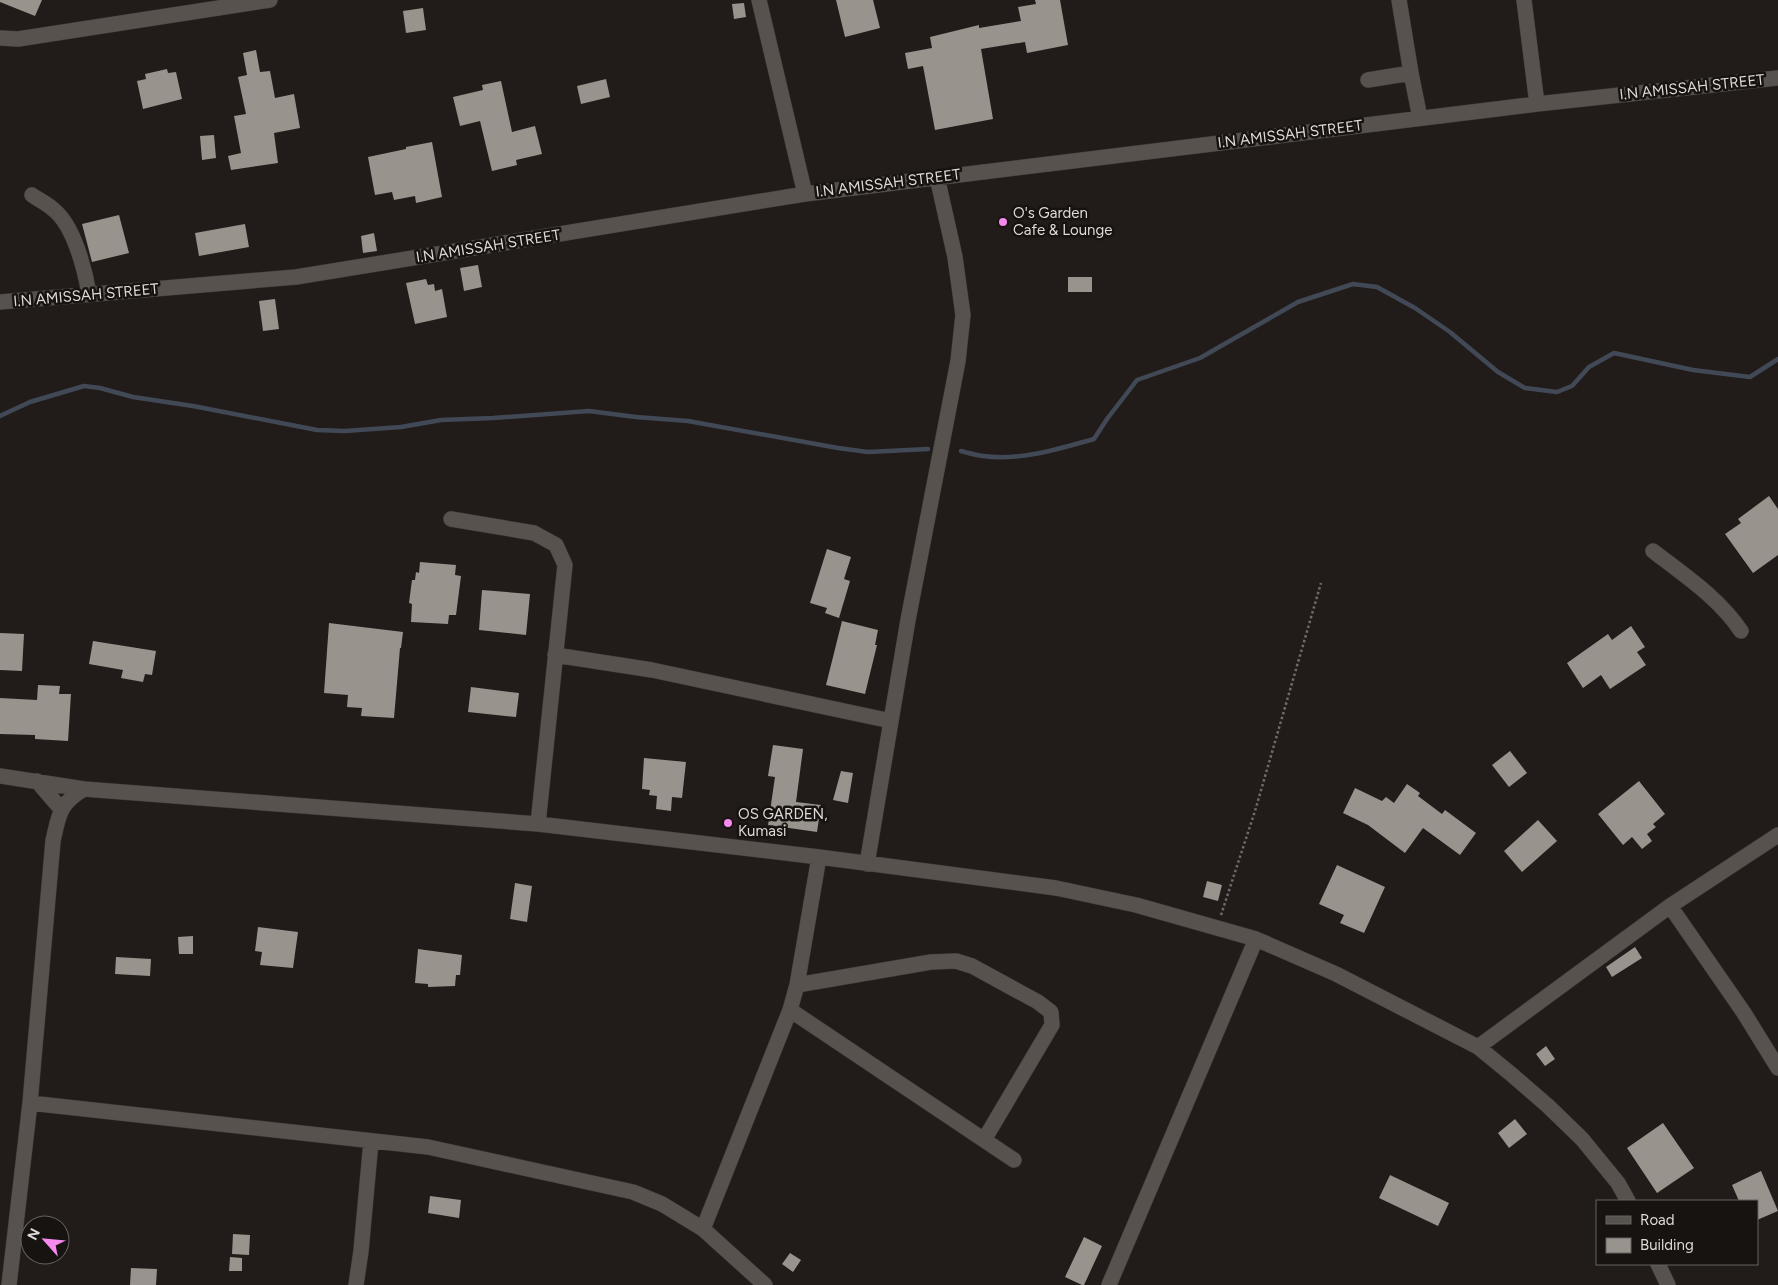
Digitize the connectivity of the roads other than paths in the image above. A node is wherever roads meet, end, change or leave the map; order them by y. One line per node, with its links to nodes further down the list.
1 (270, 0): 5 (street)
2 (759, 0): 12 (street)
3 (1399, 0): 6 (street)
4 (1524, 0): 9 (street)
5 (0, 38)
6 (1411, 73): 8 (street); 10 (street)
7 (1778, 78): 9 (street, I.N AMISSAH STREET)
8 (1368, 80)
9 (1537, 104): 10 (street, I.N AMISSAH STREET)
10 (1420, 118): 11 (street, I.N AMISSAH STREET)
11 (936, 177): 12 (street, I.N AMISSAH STREET); 20 (street)
12 (804, 194): 14 (street, I.N AMISSAH STREET)
13 (32, 195): 14 (street)
14 (88, 294): 15 (street, I.N AMISSAH STREET)
15 (0, 302)
16 (451, 519): 19 (street)
17 (1653, 552): 18 (street)
18 (1741, 630)
19 (555, 655): 20 (street); 25 (street)
20 (891, 721): 28 (street)
21 (0, 776): 22 (street)
22 (37, 781): 23 (street); 24 (street)
23 (84, 789): 24 (street); 25 (street)
24 (61, 809): 35 (street)
25 (538, 824): 27 (street)
26 (1778, 836): 29 (street)
27 (819, 857): 28 (street); 31 (street)
28 (867, 864): 30 (street)
29 (1670, 906): 33 (street); 34 (street)
30 (1256, 939): 33 (street); 46 (street)
31 (797, 985): 32 (street); 36 (street)
32 (790, 1010): 36 (street); 40 (street)
33 (1478, 1047): 39 (street)
34 (1778, 1068)
35 (30, 1103): 37 (street); 41 (street)
36 (984, 1140): 38 (street)
37 (371, 1141): 40 (street); 44 (street)
38 (1014, 1160)
39 (1627, 1200)
40 (703, 1229): 45 (street)
41 (7, 1239): 43 (street)
42 (1658, 1265): 47 (street)
43 (9, 1285)
44 (356, 1285)
45 (765, 1285)
46 (1109, 1285)
47 (1668, 1285)

